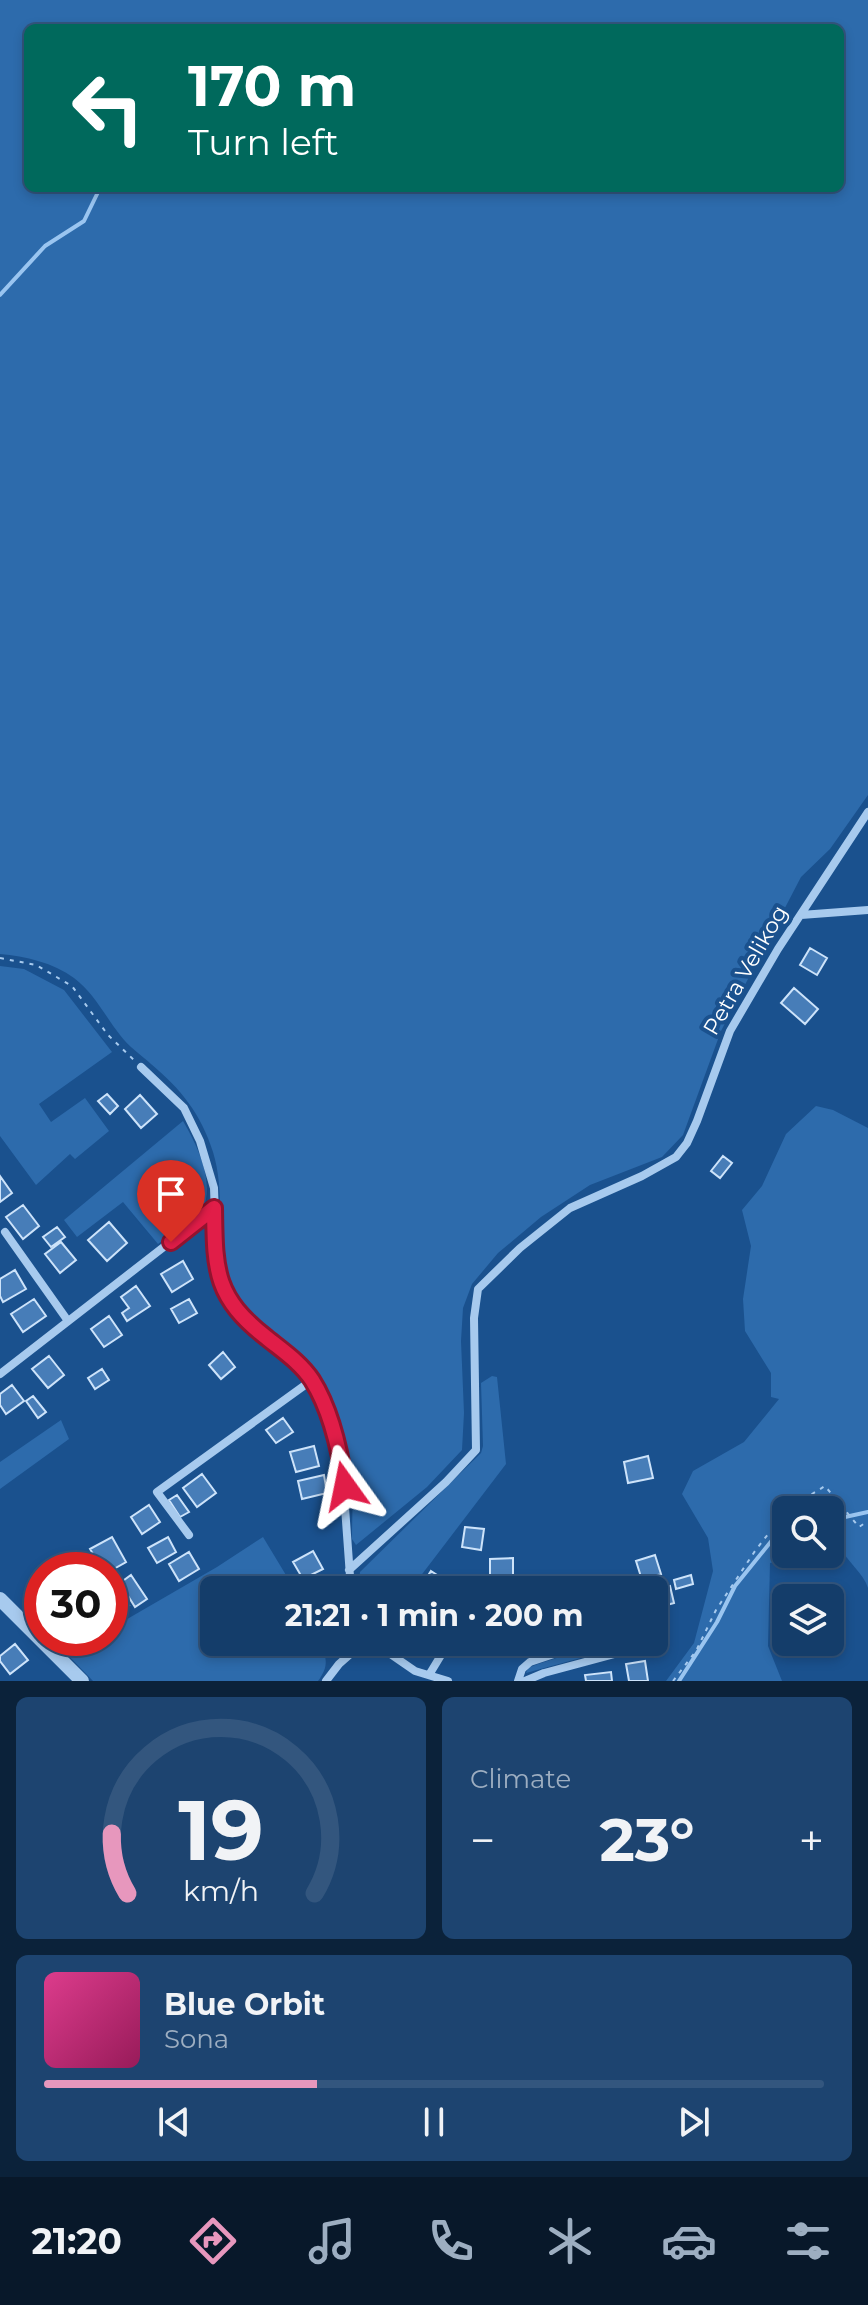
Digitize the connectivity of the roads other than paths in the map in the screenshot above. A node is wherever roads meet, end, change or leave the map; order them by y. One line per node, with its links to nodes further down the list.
1 (868, 812): 3 (street, Petra Velikog)
2 (868, 910): 3 (street)
3 (801, 915): 11 (street, Petra Velikog)
4 (141, 1067): 5 (street)
5 (214, 1208): 7 (street); 9 (street)
6 (5, 1232): 7 (street)
7 (68, 1321): 8 (street)
8 (0, 1374)
9 (312, 1380): 10 (street); 11 (street)
10 (189, 1535)
11 (349, 1570): 12 (street)
12 (350, 1576)
13 (0, 1599): 20 (street)
14 (348, 1656): 21 (street)
15 (393, 1656): 19 (street)
16 (441, 1656): 19 (street)
17 (548, 1656): 23 (street)
18 (607, 1656): 24 (street)
19 (429, 1675): 22 (street)
20 (82, 1681)
21 (326, 1681)
22 (448, 1681)
23 (518, 1681)
24 (525, 1681)

